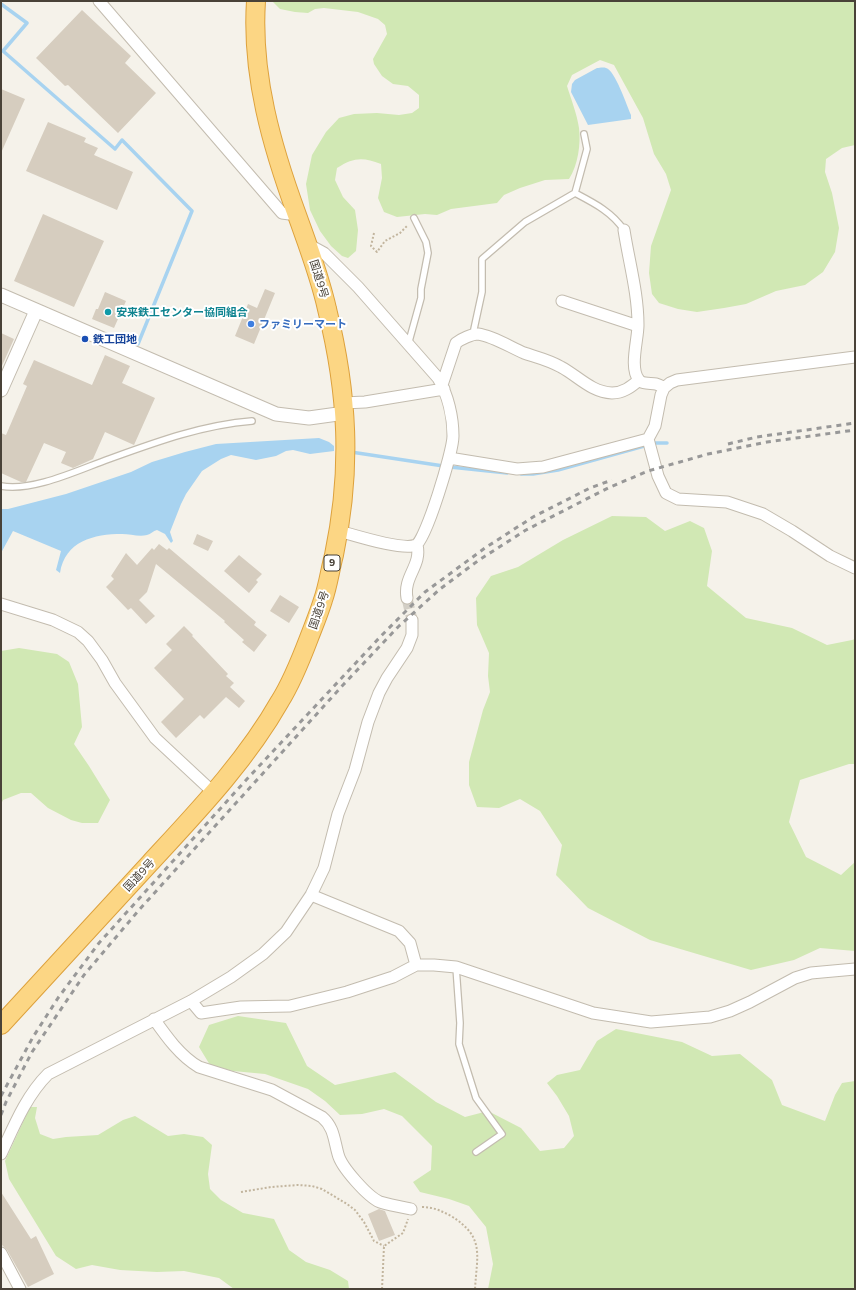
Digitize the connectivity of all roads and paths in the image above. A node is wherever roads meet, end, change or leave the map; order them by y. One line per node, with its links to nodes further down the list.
1 (99, 1): 5 (street)
2 (256, 1): 5 (highway, 国道9号 / 9)
3 (584, 134): 4 (lane)
4 (576, 193): 7 (lane); 14 (lane)
5 (297, 215): 9 (highway, 国道9号 / 9)
6 (414, 218): 8 (path); 15 (lane)
7 (624, 230): 13 (street)
8 (374, 233)
9 (309, 248): 15 (street); 21 (highway, 国道9号 / 9)
10 (1, 295): 12 (street)
11 (562, 301): 13 (street)
12 (36, 311): 20 (street); 21 (street)
13 (638, 326): 17 (street)
14 (475, 334): 17 (street); 18 (street)
15 (408, 345): 18 (street)
16 (855, 357): 19 (street)
17 (639, 380): 19 (street)
18 (443, 387): 21 (street); 24 (street)
19 (664, 388): 23 (street)
20 (1, 390)
21 (345, 408): 26 (highway, 国道9号 / 9)
22 (252, 421): 25 (lane)
23 (648, 439): 24 (street); 28 (street)
24 (447, 463): 27 (street)
25 (1, 486)
26 (339, 531): 27 (street); 32 (highway, 国道9号 / 9)
27 (417, 545): 29 (street)
28 (855, 568)
29 (407, 598)
30 (1, 604): 32 (street)
31 (412, 620): 33 (street)
32 (214, 793): 39 (highway, 国道9号 / 9)
33 (311, 895): 34 (street); 37 (street)
34 (416, 965): 35 (street); 37 (street)
35 (456, 967): 36 (street); 40 (lane)
36 (855, 969)
37 (191, 1001): 38 (street)
38 (154, 1019): 41 (street); 43 (street)
39 (1, 1025)
40 (476, 1152)
41 (1, 1154)
42 (241, 1192): 44 (path)
43 (411, 1209): 44 (path); 48 (path)
44 (384, 1246): 47 (path)
45 (1, 1253): 46 (street)
46 (20, 1289)
47 (382, 1289)
48 (475, 1289)

